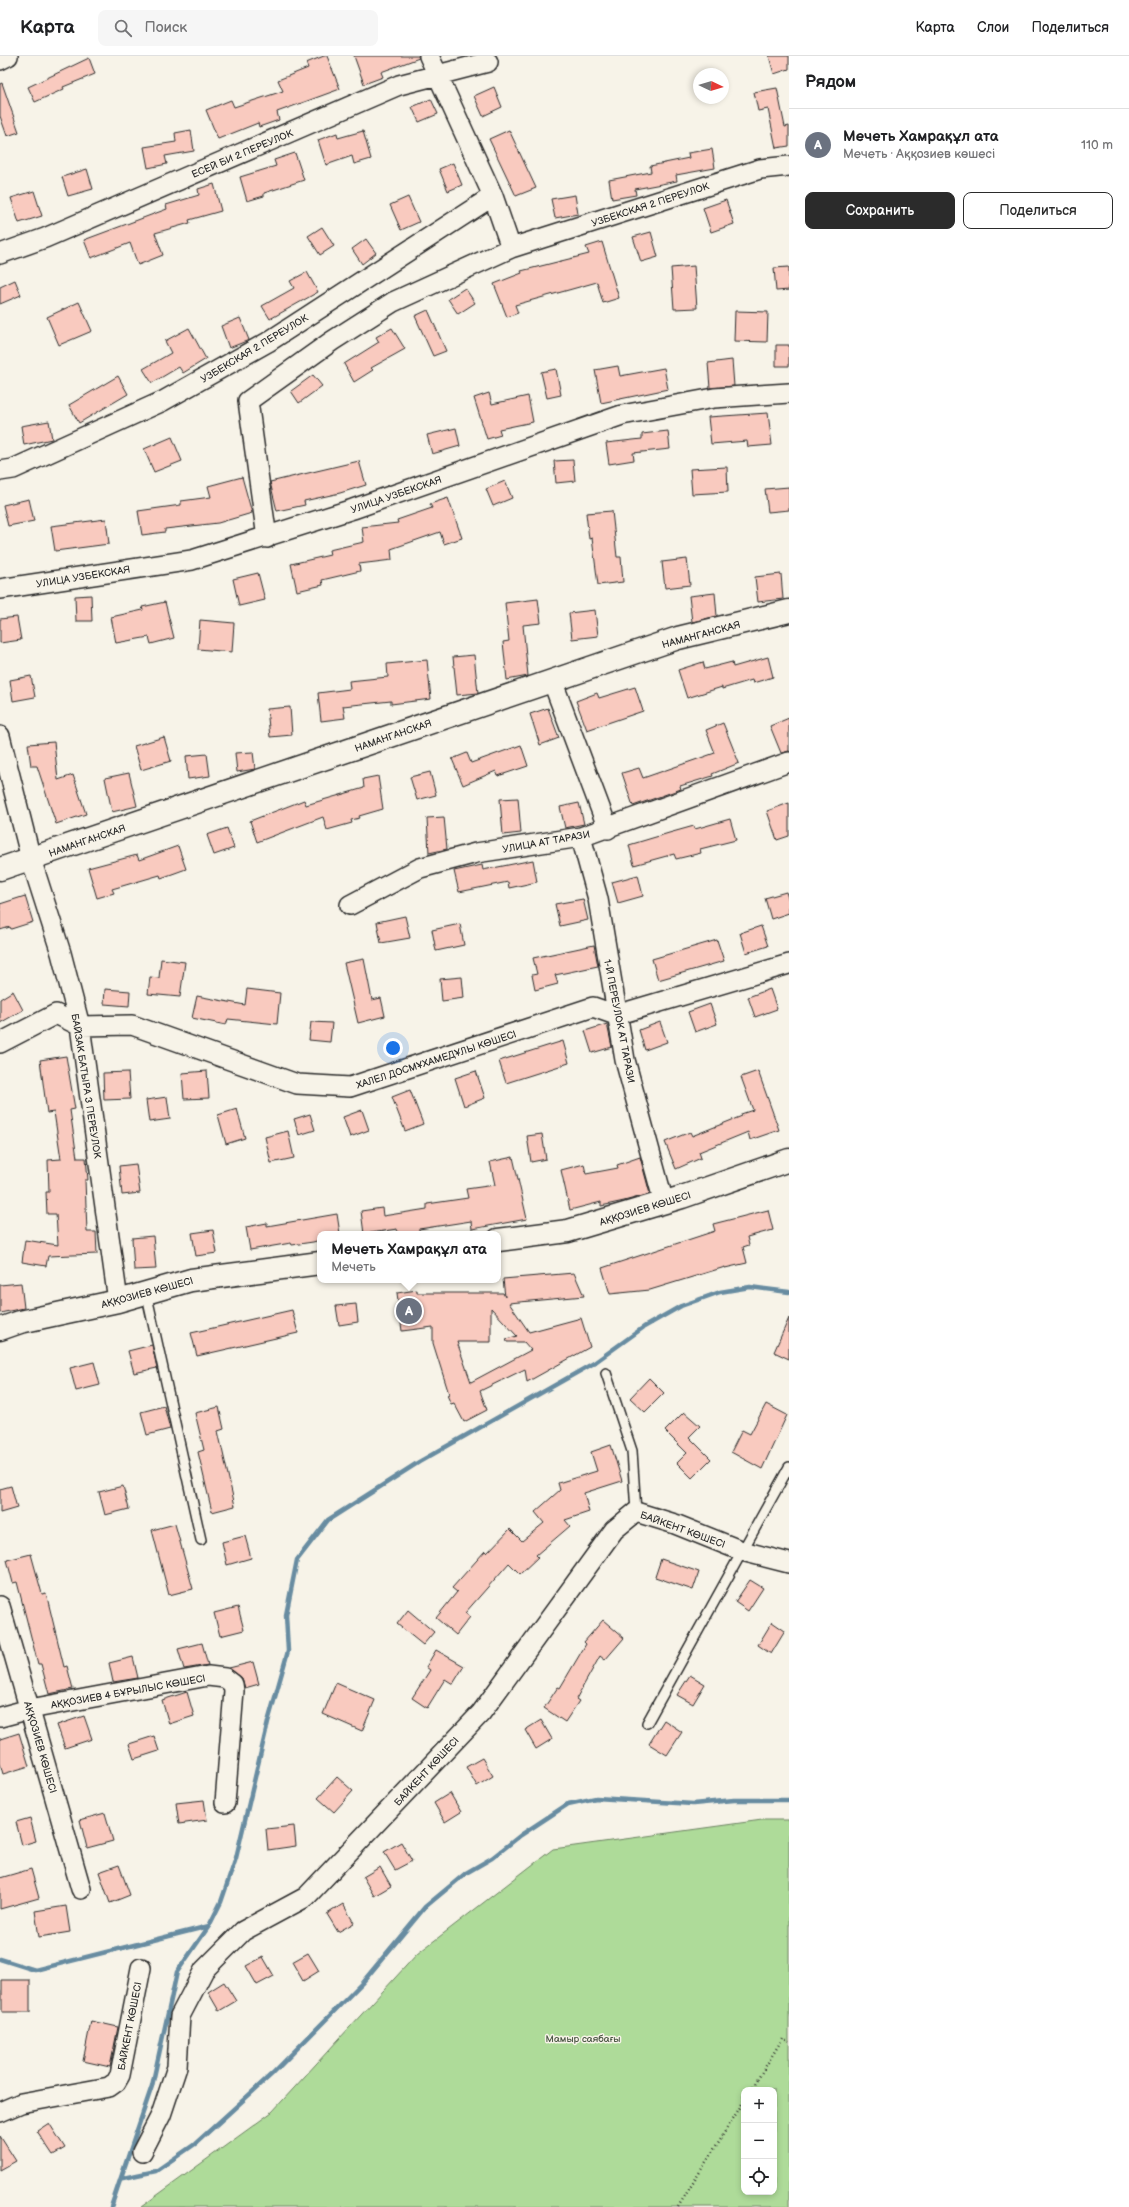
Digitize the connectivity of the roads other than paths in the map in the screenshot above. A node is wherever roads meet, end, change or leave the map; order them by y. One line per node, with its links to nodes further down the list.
1 (8, 56): 3 (street)
2 (429, 56): 5 (street)
3 (0, 60)
4 (488, 62): 5 (street, ЕСЕЙ БИ 2 ПЕРЕУЛОК)
5 (437, 74): 7 (street); 9 (street, ЕСЕЙ БИ 2 ПЕРЕУЛОК)
6 (789, 166): 8 (street, УЗБЕКСКАЯ 2 ПЕРЕУЛОК)
7 (493, 196): 8 (street); 11 (street, УЗБЕКСКАЯ 2 ПЕРЕУЛОК)
8 (512, 248): 12 (street, УЗБЕКСКАЯ 2 ПЕРЕУЛОК)
9 (0, 254)
10 (789, 393): 12 (street, УЛИЦА УЗБЕКСКАЯ)
11 (0, 471)
12 (267, 538): 13 (street, УЛИЦА УЗБЕКСКАЯ)
13 (0, 589)
14 (789, 611): 15 (street, НАМАНГАНСКАЯ)
15 (552, 680): 18 (street); 20 (street, НАМАНГАНСКАЯ)
16 (0, 736): 20 (street, БАЙЗАК БАТЫРА 3 ПЕРЕУЛОК)
17 (789, 762): 18 (street, УЛИЦА АТ ТАРАЗИ)
18 (608, 829): 19 (street, УЛИЦА АТ ТАРАЗИ)
19 (581, 837): 22 (street, УЛИЦА АТ ТАРАЗИ); 24 (street, 1-Й ПЕРЕУЛОК АТ ТАРАЗИ)
20 (30, 859): 21 (street, НАМАНГАНСКАЯ); 25 (street, БАЙЗАК БАТЫРА 3 ПЕРЕУЛОК)
21 (0, 869)
22 (350, 904)
23 (789, 964): 24 (street)
24 (616, 1015): 25 (street, ХАЛЕЛ ДОСМҰХАМЕДҰЛЫ КӨШЕСІ); 28 (street, 1-Й ПЕРЕУЛОК АТ ТАРАЗИ)
25 (80, 1026): 26 (street); 32 (street, БАЙЗАК БАТЫРА 3 ПЕРЕУЛОК)
26 (0, 1043)
27 (789, 1160): 28 (street, АҚҚОЗИЕВ КӨШЕСІ)
28 (664, 1203): 29 (street, АҚҚОЗИЕВ КӨШЕСІ)
29 (501, 1240)
30 (317, 1263): 31 (street, АҚҚОЗИЕВ КӨШЕСІ)
31 (146, 1292): 32 (street, АҚҚОЗИЕВ КӨШЕСІ); 37 (lane)
32 (118, 1301): 33 (street, АҚҚОЗИЕВ КӨШЕСІ)
33 (0, 1329)
34 (606, 1373): 36 (lane)
35 (789, 1467): 38 (lane)
36 (636, 1512): 38 (street, БАЙКЕНТ КӨШЕСІ); 48 (street, БАЙКЕНТ КӨШЕСІ)
37 (201, 1540)
38 (742, 1551): 39 (street, БАЙКЕНТ КӨШЕСІ); 43 (lane)
39 (789, 1563)
40 (0, 1606): 41 (street, АҚҚОЗИЕВ КӨШЕСІ)
41 (30, 1709): 42 (street, АҚҚОЗИЕВ 4 БҰРЫЛЫС КӨШЕСІ); 44 (street, АҚҚОЗИЕВ 4 БҰРЫЛЫС КӨШЕСІ); 45 (street, АҚҚОЗИЕВ КӨШЕСІ)
42 (0, 1717)
43 (647, 1723)
44 (225, 1803)
45 (81, 1889)
46 (140, 1968): 47 (street, БАЙКЕНТ КӨШЕСІ)
47 (0, 2112)
48 (142, 2152)

